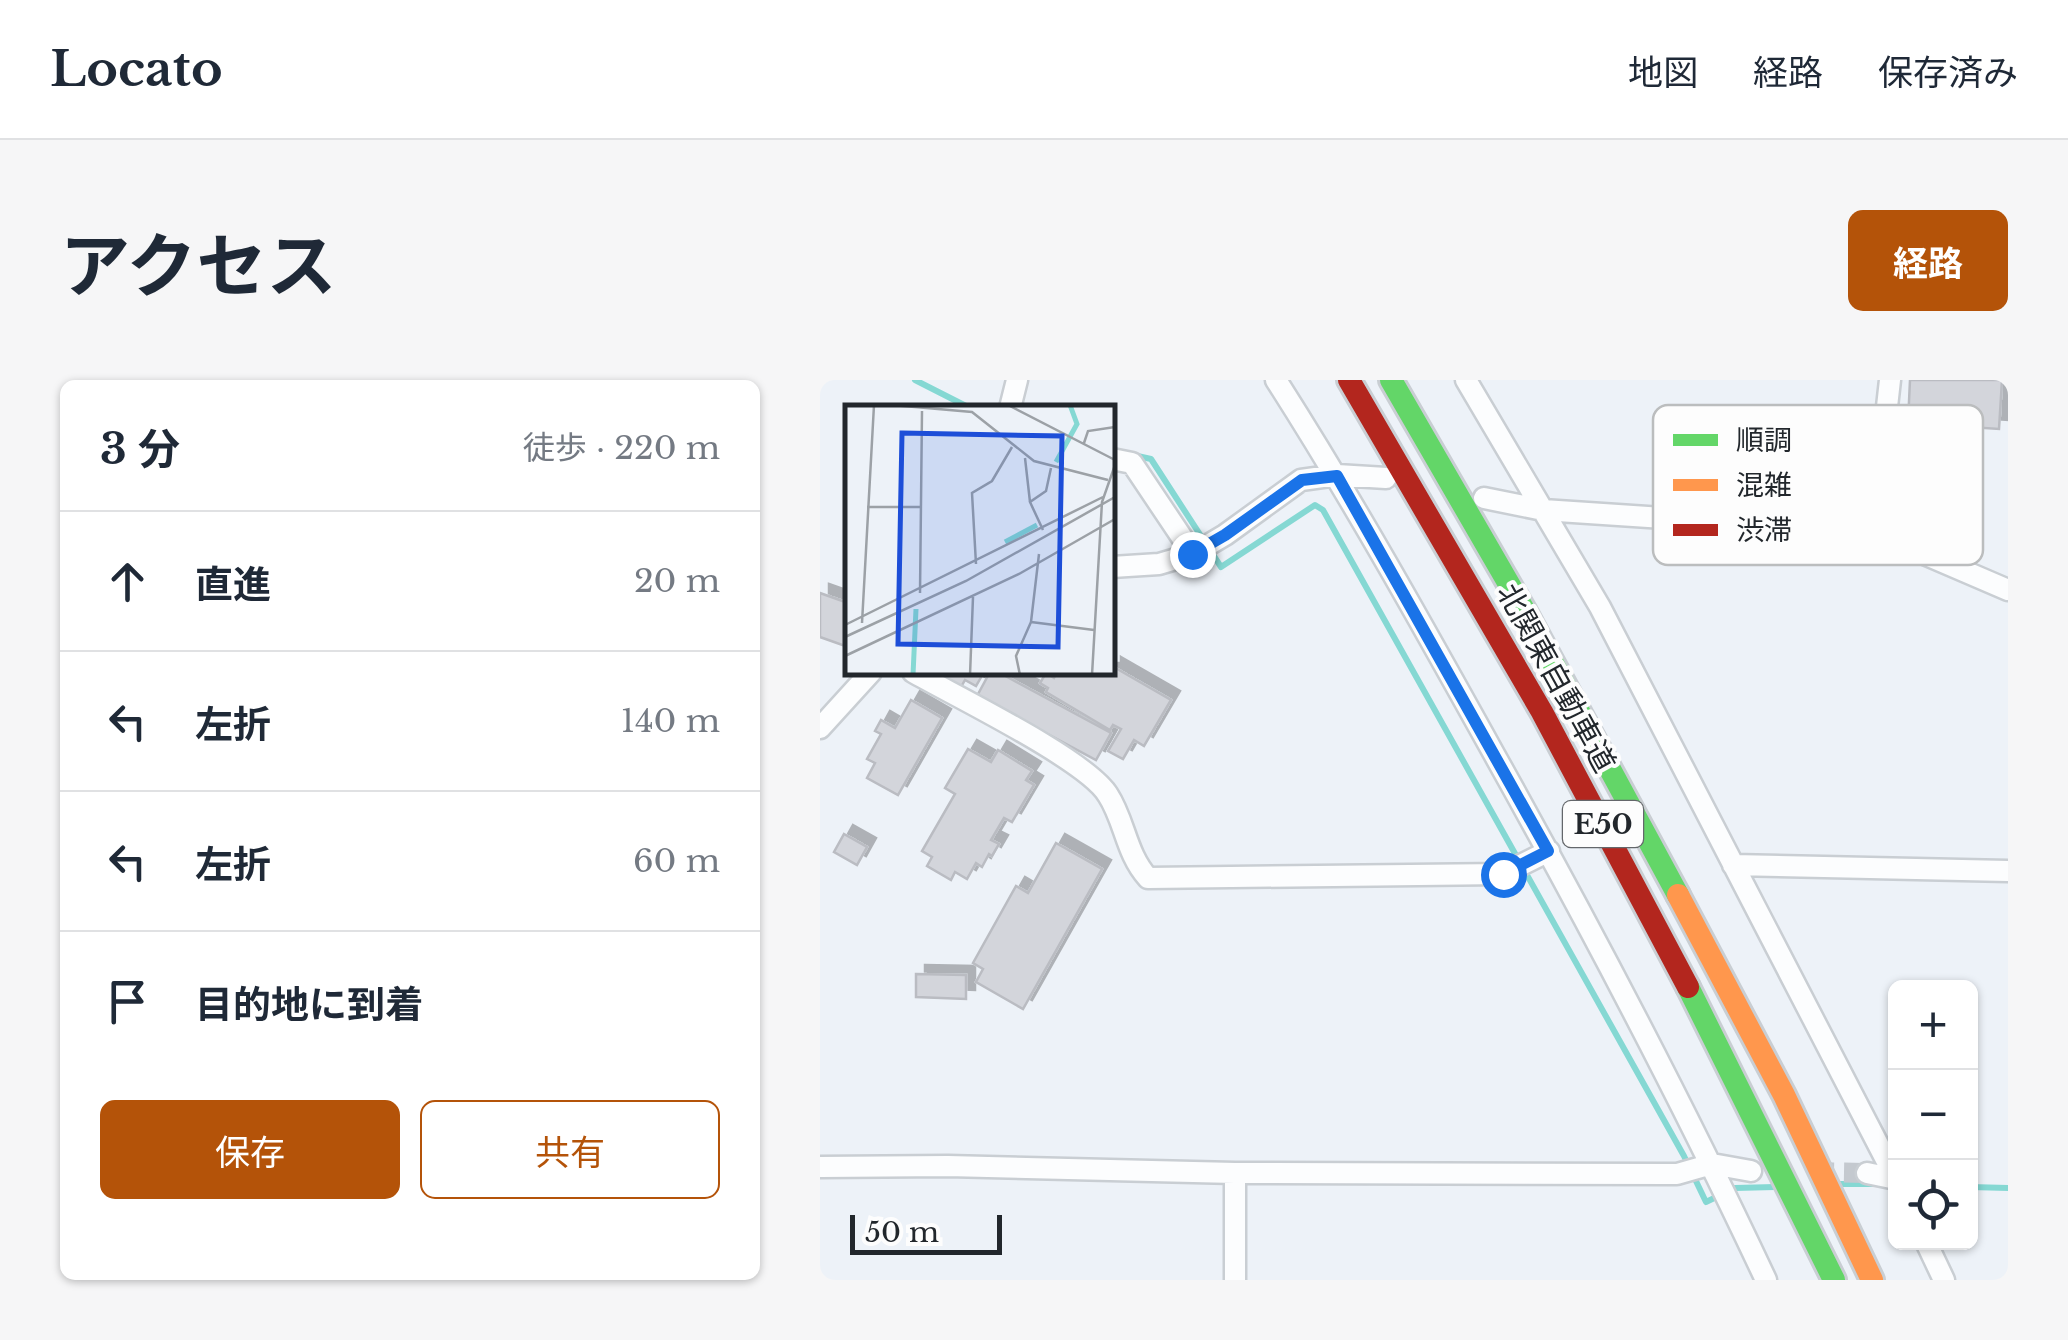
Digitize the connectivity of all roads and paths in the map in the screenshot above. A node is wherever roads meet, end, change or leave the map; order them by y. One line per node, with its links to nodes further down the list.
1 (1017, 380): 7 (street)
2 (1276, 380): 10 (street)
3 (1349, 380): 33 (highway, 北関東自動車道 / E50)
4 (1391, 380): 34 (highway, 北関東自動車道 / E50)
5 (1466, 380): 13 (street)
6 (1890, 380): 8 (street)
7 (1011, 405)
8 (1887, 405)
9 (1115, 460): 15 (street)
10 (1337, 476): 11 (street); 15 (street); 22 (street)
11 (1386, 478)
12 (1484, 498): 13 (street)
13 (1542, 510): 14 (street); 23 (street)
14 (1653, 517)
15 (1192, 554): 17 (street)
16 (1950, 565): 18 (street)
17 (1115, 567)
18 (2008, 590)
19 (868, 675): 21 (street)
20 (918, 675): 22 (street)
21 (820, 728)
22 (1548, 851): 25 (street)
23 (1733, 865): 24 (street); 28 (street)
24 (2008, 871)
25 (1712, 1164): 27 (street); 29 (street); 32 (street)
26 (820, 1167): 29 (street)
27 (1751, 1171)
28 (1868, 1173)
29 (1235, 1174): 31 (street)
30 (1930, 1250): 35 (street)
31 (1236, 1280)
32 (1766, 1280)
33 (1834, 1280)
34 (1872, 1280)
35 (1944, 1280)

